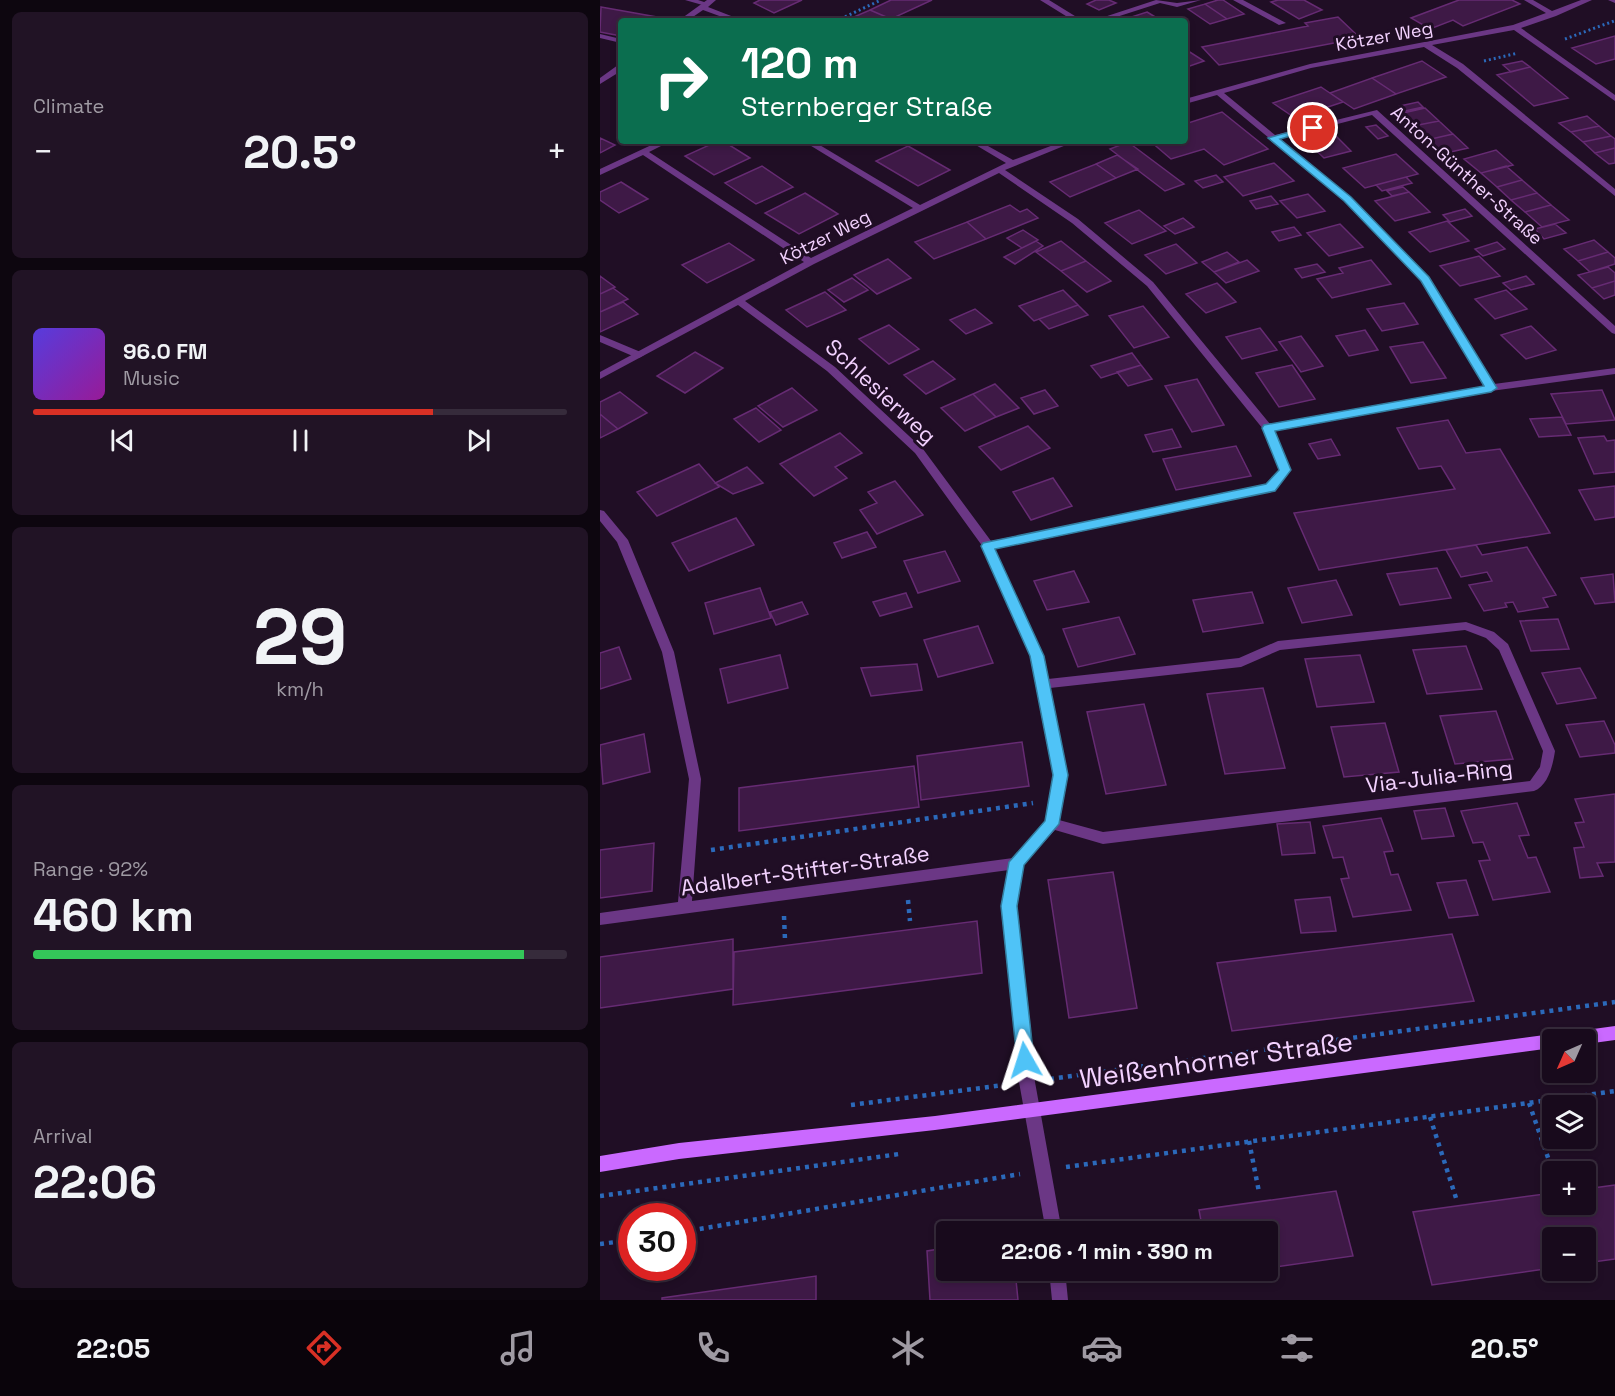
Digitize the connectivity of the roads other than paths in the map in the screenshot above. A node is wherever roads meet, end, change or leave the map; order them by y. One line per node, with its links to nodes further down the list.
1 (689, 0): 8 (street)
2 (1044, 0): 12 (street)
3 (1161, 0): 4 (street); 13 (street)
4 (1197, 0)
5 (1237, 0): 14 (street)
6 (1528, 0): 9 (street)
7 (1588, 0): 9 (street, Kötzer Weg)
8 (707, 4): 10 (street); 11 (street)
9 (1552, 14): 15 (street, Kötzer Weg)
10 (686, 18)
11 (734, 18)
12 (1074, 18)
13 (1105, 18)
14 (1282, 23)
15 (1515, 27): 18 (street, Kötzer Weg); 24 (street)
16 (600, 36): 17 (street)
17 (618, 40)
18 (1426, 45): 21 (street, Kötzer Weg); 35 (street)
19 (618, 69): 20 (street)
20 (600, 82)
21 (1218, 92): 23 (street, Kötzer Weg); 26 (street)
22 (1188, 94): 23 (street)
23 (1196, 99): 25 (street, Kötzer Weg)
24 (1615, 99)
25 (1188, 101)
26 (1273, 138): 39 (street, Anton-Günther-Straße); 44 (street)
27 (661, 144): 31 (street)
28 (812, 144): 36 (street)
29 (978, 144): 32 (street)
30 (1064, 144): 32 (street, Kötzer Weg)
31 (643, 152): 34 (street); 37 (street)
32 (1012, 163): 33 (street, Kötzer Weg)
33 (1000, 170): 36 (street, Kötzer Weg); 45 (street)
34 (600, 172)
35 (1615, 193)
36 (920, 209): 37 (street, Kötzer Weg)
37 (811, 262): 38 (street, Kötzer Weg)
38 (739, 301): 41 (street, Kötzer Weg); 47 (street, Schlesierweg)
39 (1615, 332)
40 (600, 338): 41 (street)
41 (639, 355): 43 (street, Kötzer Weg)
42 (1615, 371): 44 (street)
43 (600, 376)
44 (1491, 388): 45 (street)
45 (1268, 428): 47 (street)
46 (600, 514): 51 (street)
47 (988, 546): 48 (street, Schlesierweg)
48 (1042, 684): 49 (street, Schlesierweg); 49 (street, Via-Julia-Ring)
49 (1052, 824): 50 (street)
50 (1017, 862): 51 (street, Adalbert-Stifter-Straße); 56 (street)
51 (686, 907): 52 (street, Adalbert-Stifter-Straße)
52 (600, 919)
53 (1615, 1033): 54 (main road)
54 (1596, 1036)
55 (1542, 1042): 56 (main road, Weißenhorner Straße)
56 (1034, 1110): 57 (main road, Weißenhorner Straße); 58 (street)
57 (600, 1164)
58 (1052, 1221)
59 (1058, 1281): 60 (street)
60 (1060, 1300)

